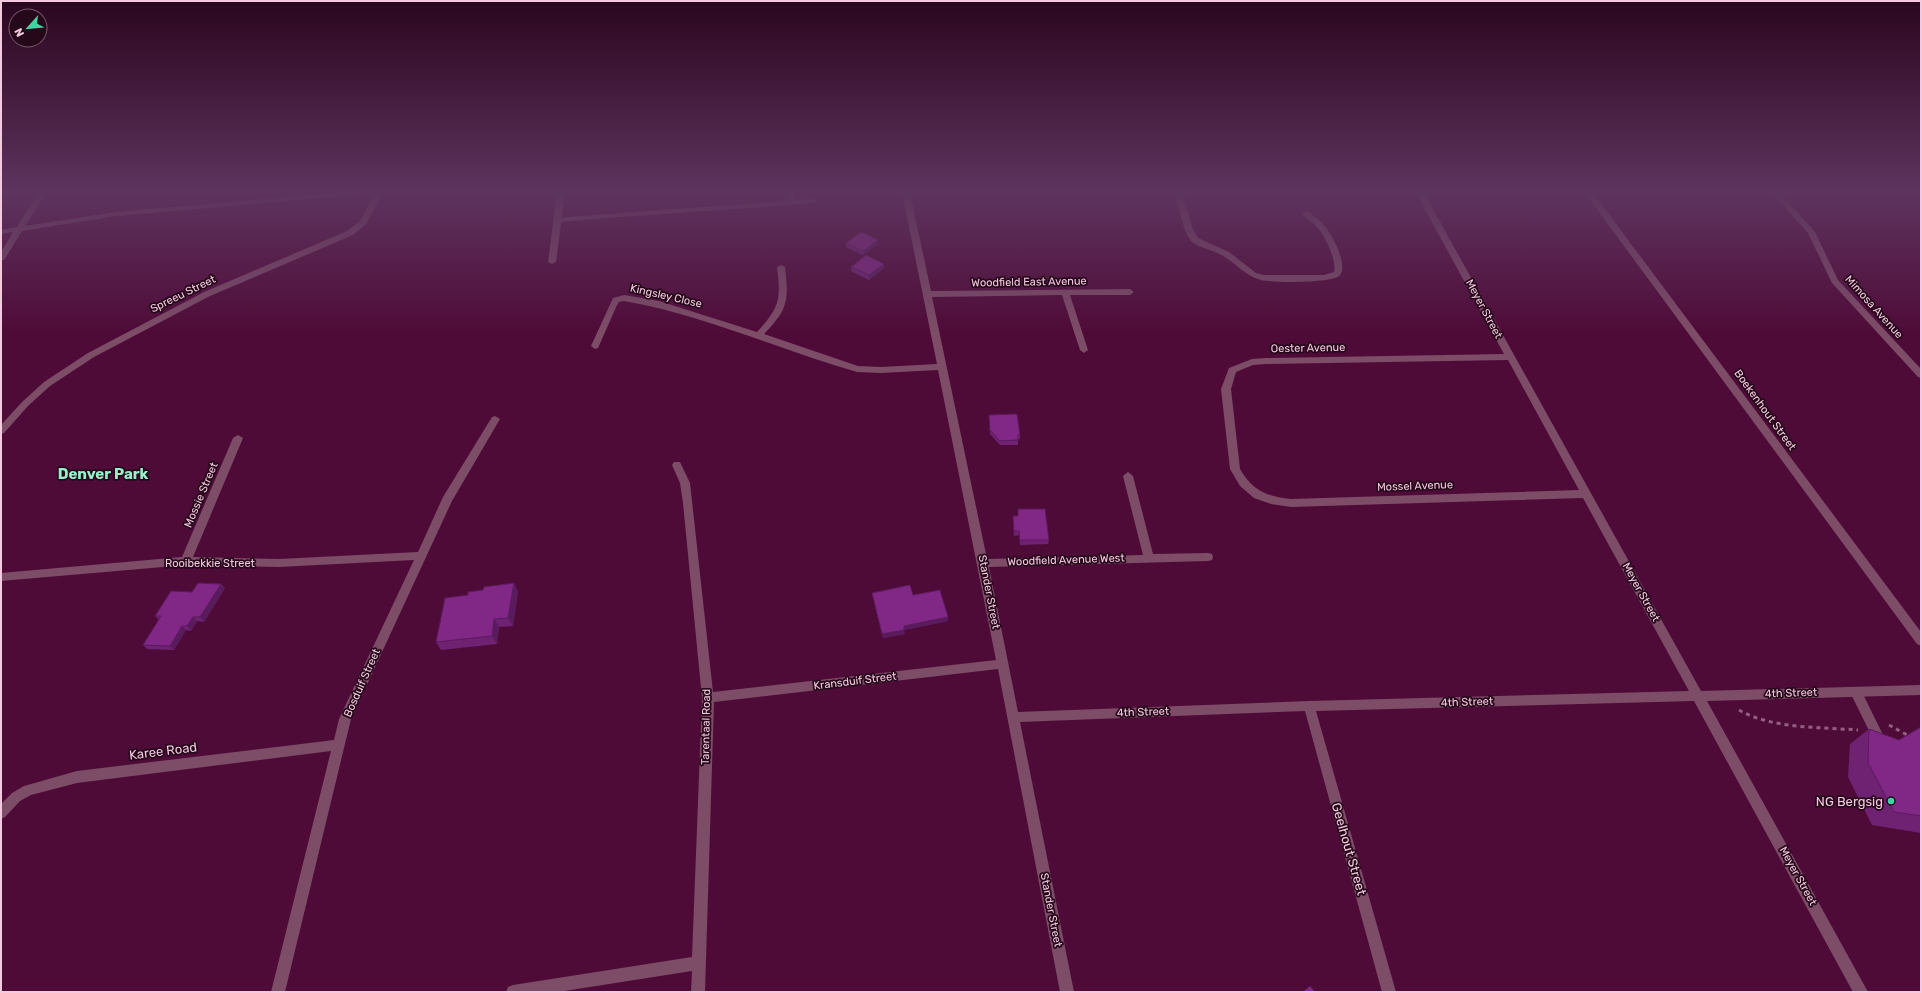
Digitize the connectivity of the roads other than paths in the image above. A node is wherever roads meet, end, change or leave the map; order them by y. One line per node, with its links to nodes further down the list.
1 (12, 239): 10 (street)
2 (335, 239): 23 (street, Spreeu Street)
3 (555, 239): 11 (street)
4 (916, 239): 15 (street, Stander Street)
5 (1196, 239): 6 (street)
6 (1330, 239)
7 (1445, 239): 19 (street, Meyer Street)
8 (1624, 239): 35 (street, Boekenhout Street)
9 (1816, 239): 21 (street, Mimosa Avenue)
10 (1, 258)
11 (552, 262)
12 (781, 267): 16 (street)
13 (1065, 292): 14 (street, Woodfield East Avenue); 15 (street, Woodfield East Avenue); 18 (street)
14 (1130, 292)
15 (928, 294): 20 (street, Stander Street)
16 (759, 335): 17 (street, Kingsley Close); 20 (street, Kingsley Close)
17 (595, 346)
18 (1084, 350)
19 (1510, 357): 27 (street, Oester Avenue); 28 (street, Meyer Street)
20 (943, 367): 33 (street, Stander Street)
21 (1921, 375)
22 (495, 418): 29 (street, Bosduif Street)
23 (1, 431)
24 (238, 438): 32 (street, Mossie Street)
25 (677, 464): 40 (street, Tarentaal Road)
26 (1128, 476): 31 (street)
27 (1248, 488): 28 (street, Mossel Avenue)
28 (1586, 494): 39 (street, Meyer Street)
29 (420, 556): 32 (street, Rooibekkie Street); 44 (street, Bosduif Street)
30 (1208, 557): 31 (street, Woodfield Avenue West)
31 (1149, 558): 33 (street, Woodfield Avenue West)
32 (186, 561): 34 (street, Rooibekkie Street)
33 (983, 563): 36 (street, Stander Street)
34 (1, 577)
35 (1921, 641)
36 (1002, 664): 40 (street, Kransduif Street); 42 (street, Stander Street)
37 (1921, 690): 38 (street, 4th Street)
38 (1856, 692): 39 (street, 4th Street); 43 (street)
39 (1699, 696): 41 (street, 4th Street); 52 (street, Meyer Street)
40 (708, 698): 46 (street, Tarentaal Road)
41 (1309, 706): 42 (street, 4th Street); 51 (street, Geelhout Street)
42 (1013, 717): 50 (street, Stander Street)
43 (1881, 743)
44 (339, 745): 45 (street, Karee Road); 47 (street, Bosduif Street)
45 (1, 812)
46 (698, 963): 48 (street); 49 (street, Tarentaal Road)
47 (278, 992)
48 (513, 992)
49 (698, 992)
50 (1067, 992)
51 (1389, 992)
52 (1861, 992)

